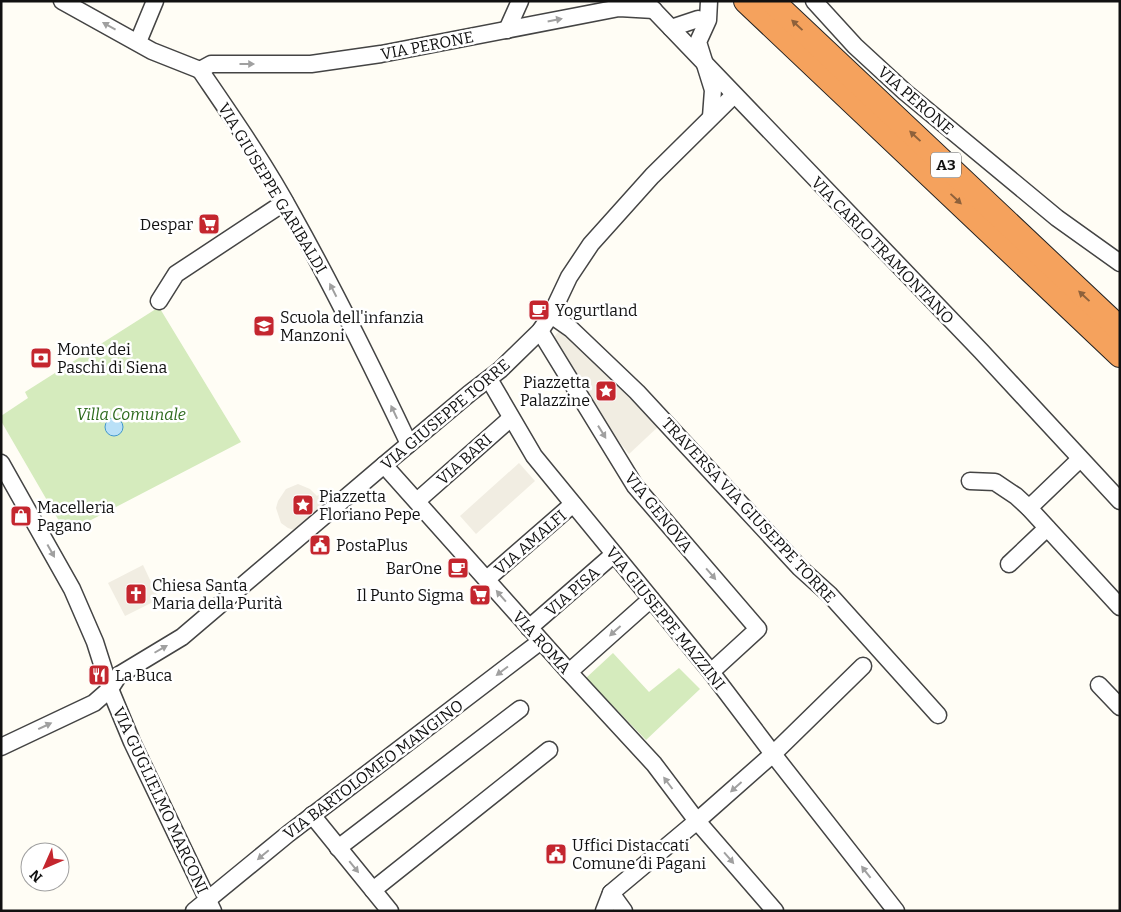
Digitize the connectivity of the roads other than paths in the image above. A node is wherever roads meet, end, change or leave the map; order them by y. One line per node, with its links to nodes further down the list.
1 (62, 1): 12 (street, one-way to 1)
2 (154, 1): 12 (street)
3 (520, 1): 11 (street)
4 (709, 1): 9 (street); 14 (street)
5 (746, 1): 25 (highway, A3, one-way to 25)
6 (772, 1): 23 (highway, A3, one-way to 6)
7 (816, 2): 20 (street, VIA PERONE)
8 (649, 6): 10 (street, VIA CARLO TRAMONTANO); 11 (street, VIA PERONE, one-way to 8)
9 (698, 19): 10 (street); 13 (street)
10 (671, 28): 13 (street, VIA CARLO TRAMONTANO)
11 (507, 30): 15 (street, VIA PERONE, one-way to 11)
12 (138, 42): 15 (street)
13 (685, 43): 14 (street, VIA CARLO TRAMONTANO)
14 (704, 63): 16 (street, VIA CARLO TRAMONTANO); 17 (street)
15 (200, 70): 19 (street, VIA GIUSEPPE GARIBALDI)
16 (734, 95): 17 (street, VIA GIUSEPPE TORRE); 18 (street, VIA CARLO TRAMONTANO)
17 (711, 117): 18 (street); 22 (street, VIA GIUSEPPE TORRE)
18 (759, 120): 29 (street, VIA CARLO TRAMONTANO)
19 (290, 213): 21 (street); 28 (street, VIA GIUSEPPE GARIBALDI, one-way to 19)
20 (1120, 263)
21 (159, 301)
22 (551, 315): 24 (street, VIA GIUSEPPE TORRE); 52 (street, TRAVERSA VIA GIUSEPPE TORRE)
23 (1120, 329)
24 (540, 331): 26 (street, VIA GIUSEPPE TORRE); 47 (street, VIA GENOVA, one-way to 47)
25 (1120, 355)
26 (488, 379): 27 (street, VIA GIUSEPPE MAZZINI); 28 (street, VIA GIUSEPPE TORRE)
27 (510, 418): 33 (street, VIA BARI); 35 (street, VIA GIUSEPPE MAZZINI)
28 (409, 444): 31 (street, VIA GIUSEPPE TORRE)
29 (1080, 459): 34 (street, VIA CARLO TRAMONTANO); 36 (street)
30 (1, 463): 49 (street, VIA GUGLIELMO MARCONI, one-way to 49)
31 (384, 464): 33 (street, VIA ROMA); 49 (street, VIA GIUSEPPE TORRE, one-way to 31)
32 (970, 482): 36 (street)
33 (417, 501): 40 (street, VIA ROMA)
34 (1120, 501)
35 (573, 504): 38 (street, VIA GIUSEPPE MAZZINI); 40 (street, VIA AMALFI)
36 (1029, 508): 37 (street)
37 (1047, 528): 39 (street); 42 (street)
38 (614, 554): 41 (street, VIA GIUSEPPE MAZZINI); 43 (street, VIA PISA)
39 (1009, 564)
40 (487, 580): 43 (street, VIA ROMA, one-way to 40)
41 (651, 599): 46 (street, one-way to 46); 47 (street, VIA GIUSEPPE MAZZINI)
42 (1120, 608)
43 (529, 628): 44 (street, VIA ROMA)
44 (541, 641): 46 (street, VIA ROMA); 56 (street, VIA BARTOLOMEO MANGINO, one-way to 56)
45 (863, 666): 55 (street)
46 (569, 672): 57 (street, VIA ROMA, one-way to 46)
47 (711, 672): 55 (street, VIA GIUSEPPE MAZZINI)
48 (1099, 685): 50 (street)
49 (110, 689): 53 (street, VIA GIUSEPPE TORRE, one-way to 49); 61 (street, VIA GUGLIELMO MARCONI)
50 (1120, 707)
51 (520, 710): 58 (street)
52 (938, 715)
53 (1, 747)
54 (548, 750): 59 (street)
55 (773, 754): 57 (street, one-way to 57); 67 (street, VIA GIUSEPPE MAZZINI, one-way to 55)
56 (312, 816): 58 (street); 61 (street, VIA BARTOLOMEO MANGINO, one-way to 61)
57 (697, 822): 60 (street); 62 (street, VIA ROMA, one-way to 62)
58 (338, 848): 59 (street, one-way to 59)
59 (373, 890): 64 (street)
60 (611, 894): 65 (street); 66 (street)
61 (210, 906): 63 (street, VIA BARTOLOMEO MANGINO)
62 (772, 910)
63 (194, 911)
64 (390, 911)
65 (604, 911)
66 (624, 911)
67 (896, 911)

